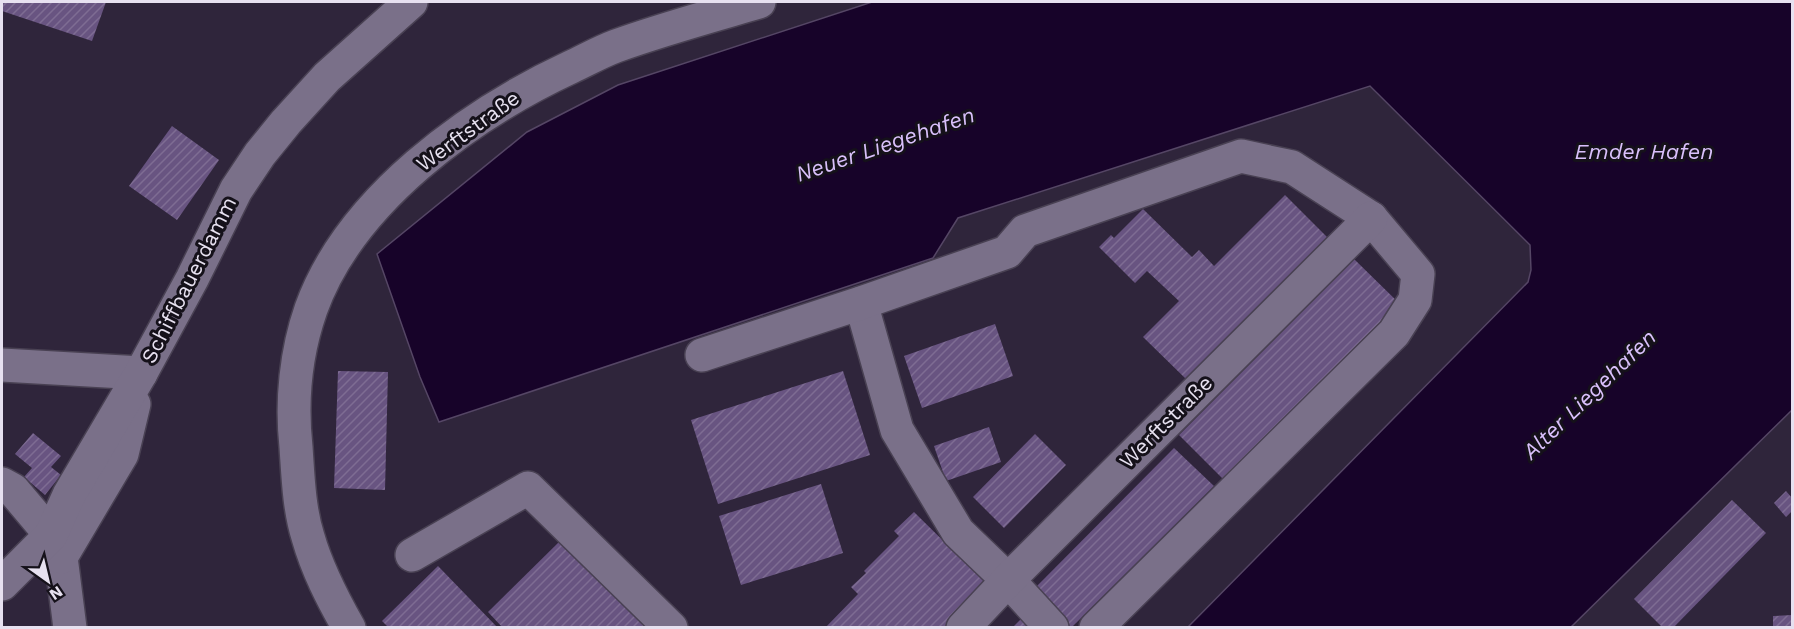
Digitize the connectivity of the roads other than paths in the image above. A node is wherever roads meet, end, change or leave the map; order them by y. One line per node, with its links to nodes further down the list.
1 (411, 2): 7 (street, Schiffbauerdamm)
2 (759, 2): 15 (street, Werftstraße)
3 (1371, 218): 4 (street); 12 (street, Werftstraße); 19 (street)
4 (861, 303): 5 (street); 12 (street)
5 (702, 355)
6 (2, 365): 7 (street)
7 (141, 373): 10 (street, Schiffbauerdamm)
8 (2, 484): 10 (street)
9 (2, 506): 10 (street)
10 (56, 546): 13 (street, Schiffbauerdamm); 14 (street)
11 (412, 555): 16 (street)
12 (1008, 580): 17 (street, Werftstraße); 18 (street)
13 (2, 584)
14 (70, 627)
15 (349, 627)
16 (671, 627)
17 (963, 627)
18 (1052, 627)
19 (1096, 627)

